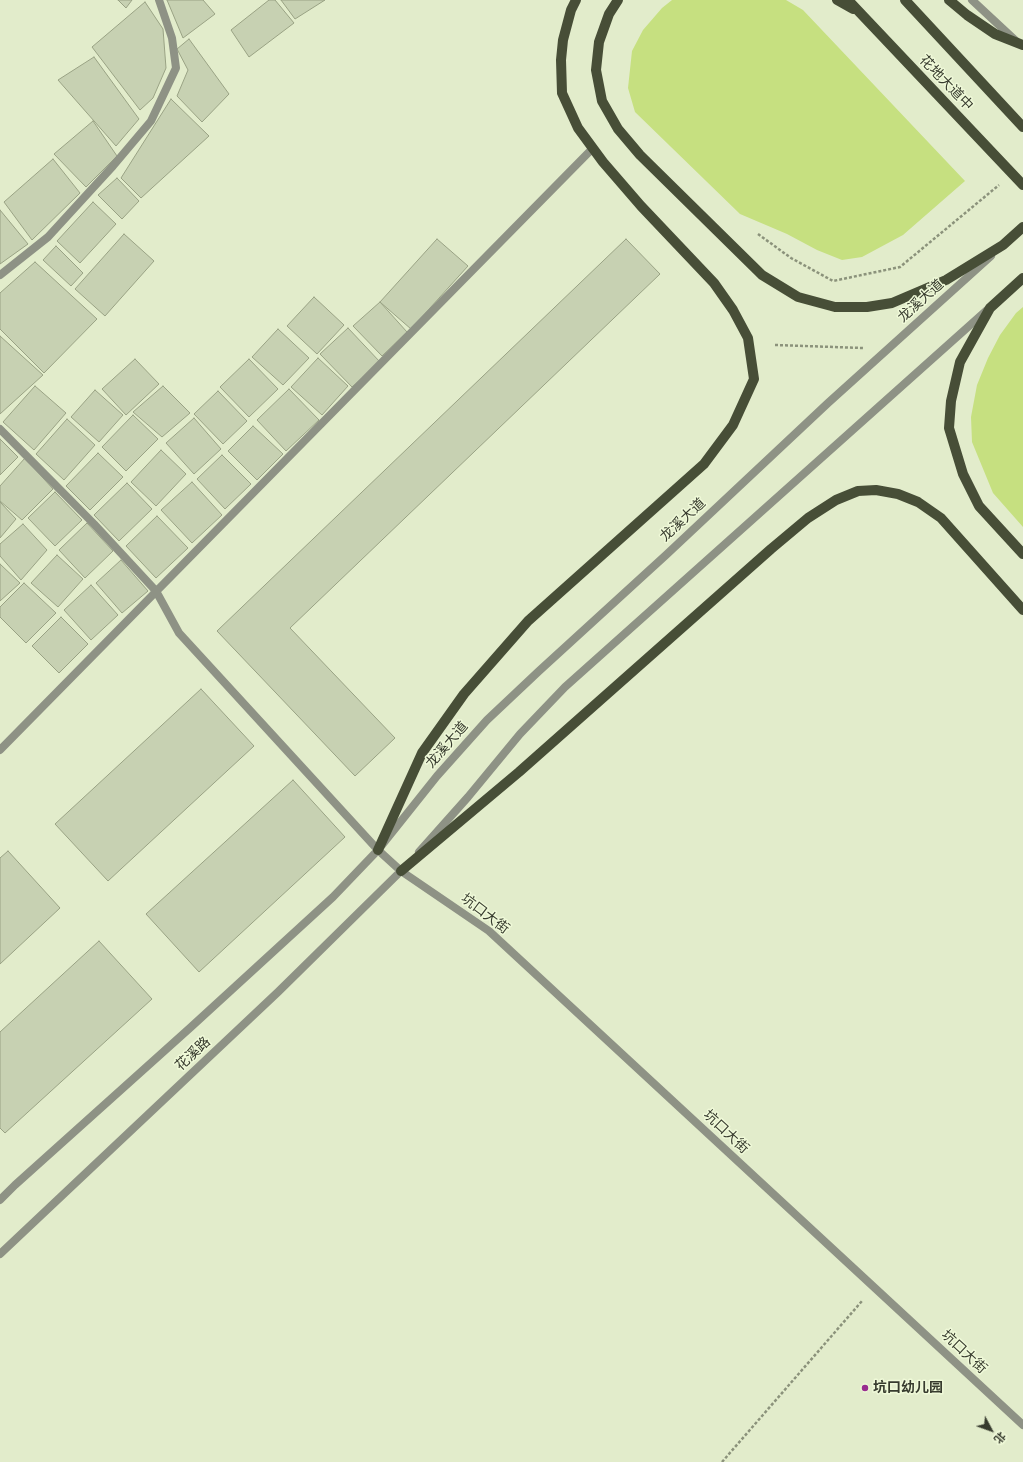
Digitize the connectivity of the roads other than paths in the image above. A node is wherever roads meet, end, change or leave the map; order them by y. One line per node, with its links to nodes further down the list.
1 (159, 0): 16 (street)
2 (576, 0): 12 (main road)
3 (618, 0): 15 (main road)
4 (837, 0): 9 (main road)
5 (848, 0): 9 (main road, 花地大道中)
6 (905, 0): 11 (main road, 花地大道中)
7 (949, 0): 10 (main road)
8 (972, 0): 10 (street)
9 (860, 13): 13 (main road, 花地大道中)
10 (1023, 46)
11 (1023, 127)
12 (592, 148): 21 (street); 24 (main road)
13 (1023, 185)
14 (1023, 227): 15 (main road, 龙溪大道)
15 (1003, 245): 24 (street, 龙溪大道)
16 (0, 275)
17 (1023, 278): 18 (main road)
18 (990, 308): 20 (main road); 25 (street)
19 (0, 429): 21 (street, 坑口大街)
20 (1023, 554)
21 (156, 591): 23 (street); 24 (street, 坑口大街)
22 (1023, 610): 25 (main road)
23 (0, 750)
24 (378, 850): 25 (street, 坑口大街); 26 (street, 花溪路)
25 (401, 871): 27 (street, 花溪路); 28 (street, 坑口大街)
26 (0, 1200)
27 (0, 1254)
28 (1023, 1425)

